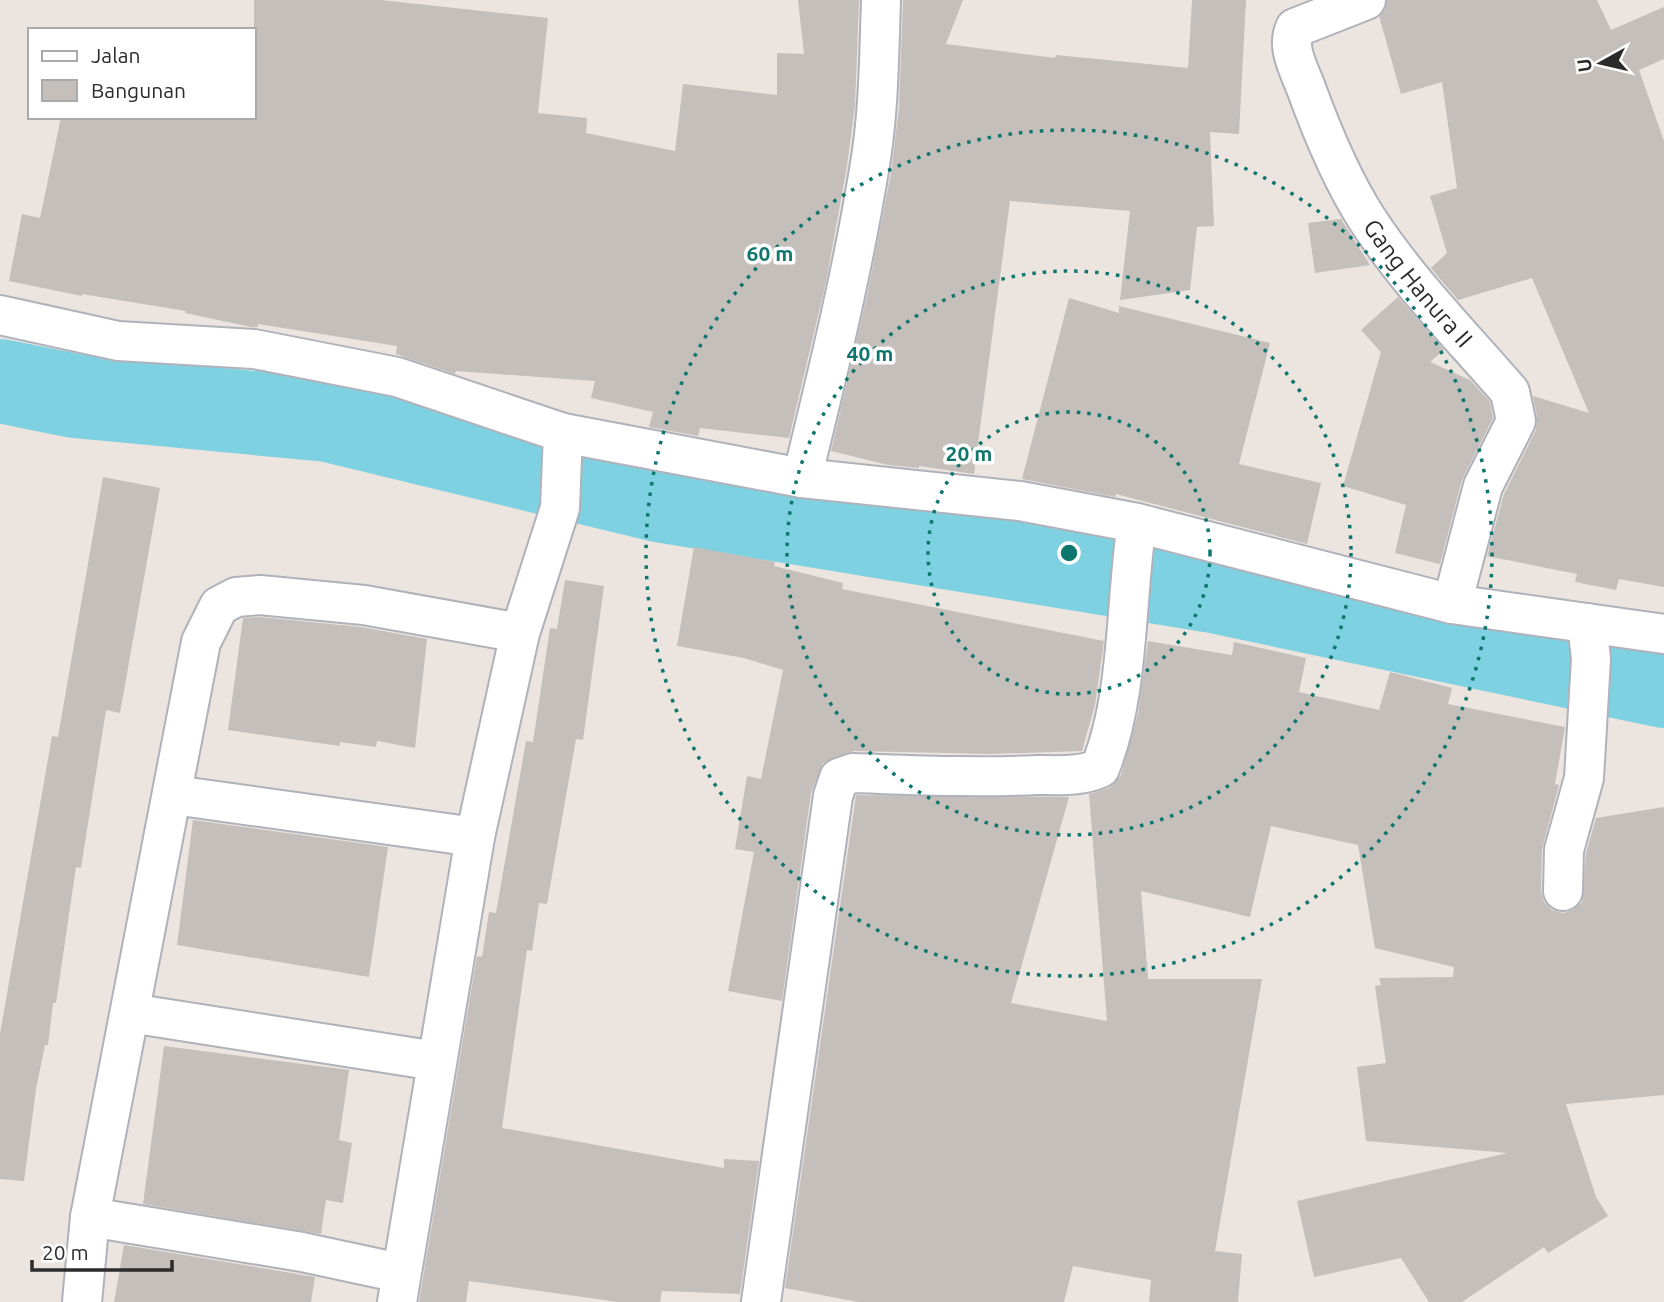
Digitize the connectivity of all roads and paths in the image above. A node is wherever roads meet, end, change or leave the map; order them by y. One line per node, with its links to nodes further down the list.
1 (881, 0): 5 (street)
2 (1366, 0): 7 (street, Gang Hanura II)
3 (0, 315): 4 (street)
4 (564, 442): 5 (street); 8 (street)
5 (802, 478): 6 (street)
6 (1134, 540): 7 (street); 19 (street)
7 (1452, 604): 10 (street)
8 (520, 633): 11 (street); 12 (street)
9 (1664, 634): 10 (street)
10 (1589, 641): 13 (street)
11 (174, 795): 12 (street); 14 (street)
12 (475, 837): 15 (street)
13 (1563, 891)
14 (130, 1013): 15 (street); 16 (street)
15 (436, 1061): 17 (street)
16 (90, 1217): 17 (street); 18 (street)
17 (399, 1287)
18 (82, 1302)
19 (761, 1302)

